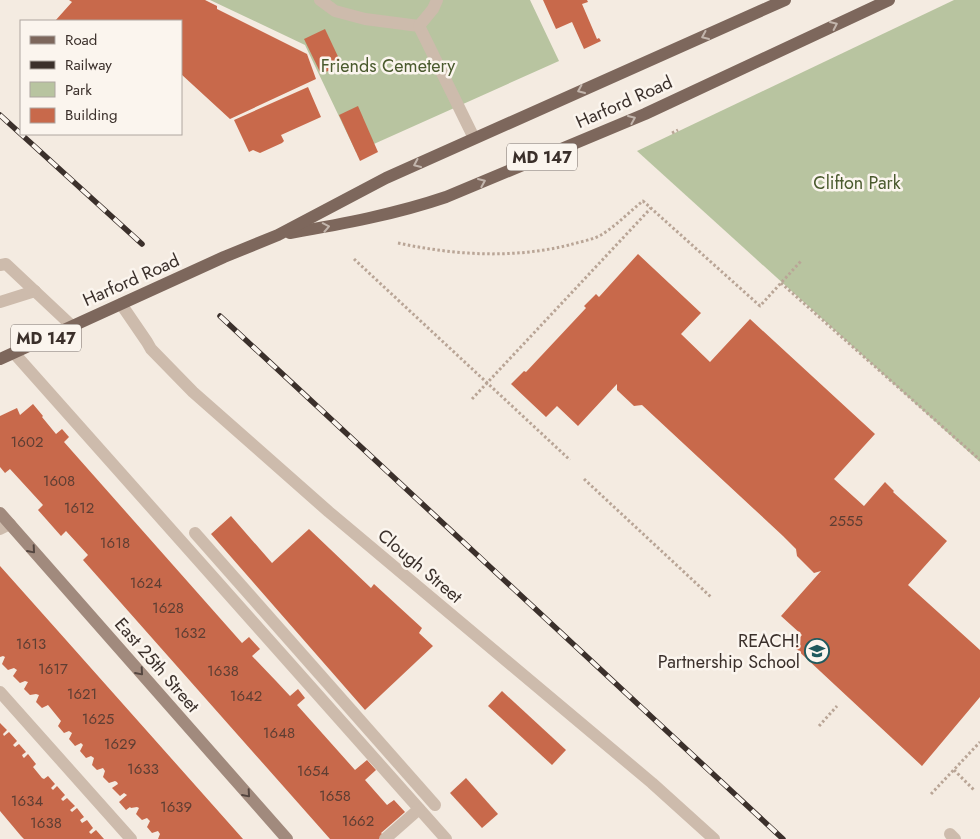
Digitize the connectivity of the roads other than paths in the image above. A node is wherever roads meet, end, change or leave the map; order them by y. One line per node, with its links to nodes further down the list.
1 (320, 0): 5 (lane)
2 (437, 0): 5 (lane)
3 (785, 0): 6 (main road, Harford Road / MD 147, one-way to 6)
4 (889, 0): 7 (main road, Harford Road / MD 147, one-way to 4)
5 (419, 26): 6 (lane)
6 (474, 138): 7 (main road, Harford Road / MD 147, one-way to 7)
7 (278, 235): 11 (main road, Harford Road / MD 147)
8 (0, 265): 9 (lane)
9 (35, 291): 10 (lane); 12 (lane)
10 (0, 302)
11 (121, 304): 12 (main road, Harford Road / MD 147); 25 (lane, Clough Street)
12 (72, 326): 13 (main road, Harford Road / MD 147)
13 (14, 353): 14 (main road, Harford Road / MD 147); 20 (lane)
14 (0, 359)
15 (0, 513): 16 (main road, East 25th Street)
16 (5, 527): 22 (main road, East 25th Street, one-way to 22)
17 (195, 533): 19 (lane)
18 (0, 692): 21 (lane)
19 (435, 805)
20 (419, 809): 23 (lane); 24 (lane)
21 (131, 839)
22 (287, 839)
23 (385, 839)
24 (446, 839)
25 (714, 839)

